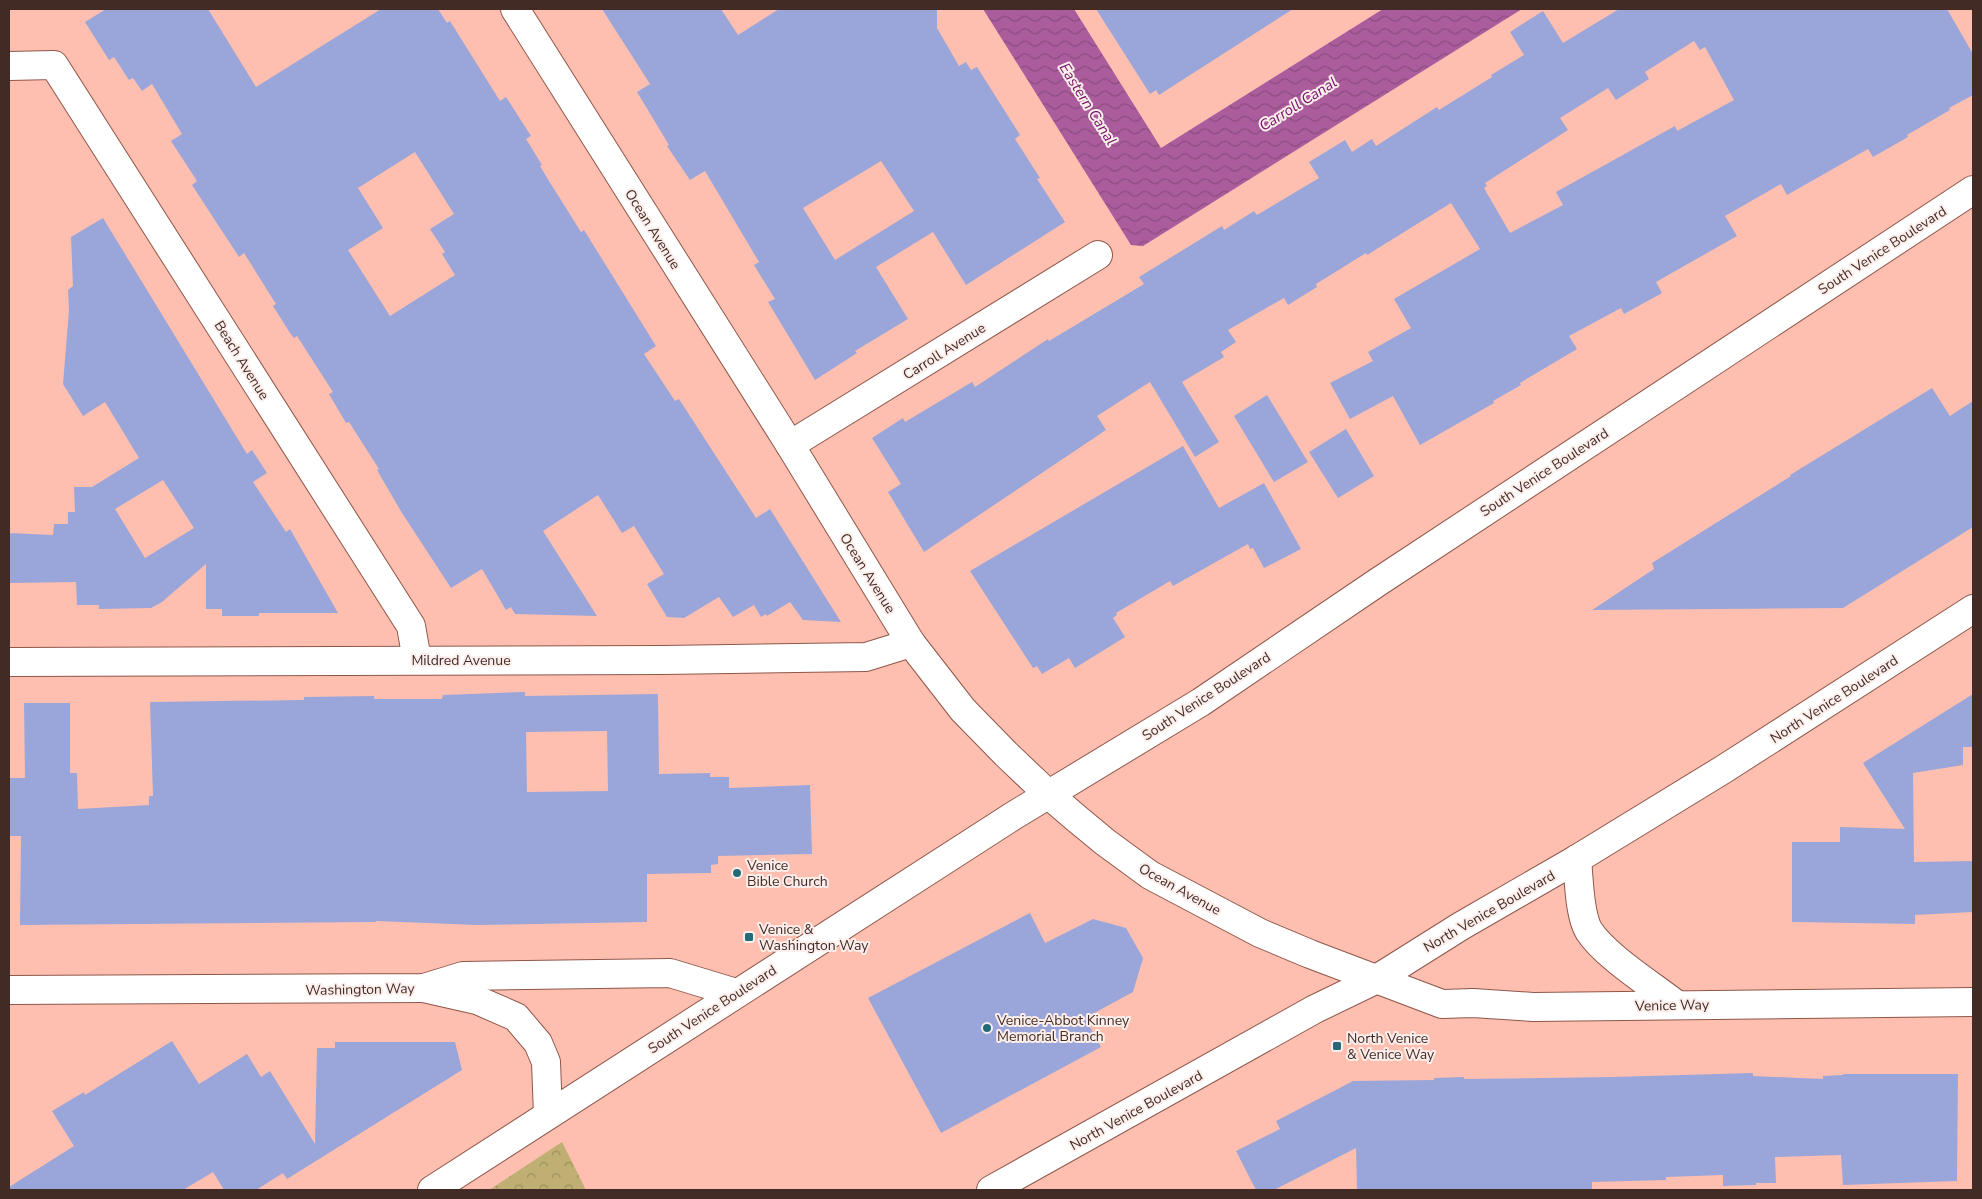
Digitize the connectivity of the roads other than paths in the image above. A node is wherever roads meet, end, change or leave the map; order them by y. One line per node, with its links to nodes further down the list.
1 (515, 9): 5 (street, Ocean Avenue)
2 (9, 66): 8 (street, Beach Avenue)
3 (1973, 190): 10 (street, South Venice Boulevard)
4 (1098, 255): 5 (street, Carroll Avenue)
5 (790, 446): 7 (street, Ocean Avenue)
6 (1973, 610): 11 (street, North Venice Boulevard)
7 (911, 642): 8 (street, Mildred Avenue); 10 (street, Ocean Avenue)
8 (417, 660): 9 (street, Mildred Avenue)
9 (9, 662)
10 (1048, 794): 12 (street, Ocean Avenue); 15 (street, South Venice Boulevard)
11 (1578, 859): 12 (street, North Venice Boulevard); 17 (street)
12 (1376, 980): 17 (street, Venice Way); 20 (street, North Venice Boulevard)
13 (424, 988): 14 (street, Washington Way); 15 (street, Washington Way); 18 (street)
14 (9, 990)
15 (736, 993): 18 (street, South Venice Boulevard)
16 (1973, 1002): 17 (street, Venice Way)
17 (1677, 1005)
18 (548, 1115): 19 (street, South Venice Boulevard)
19 (432, 1190)
20 (991, 1190)

